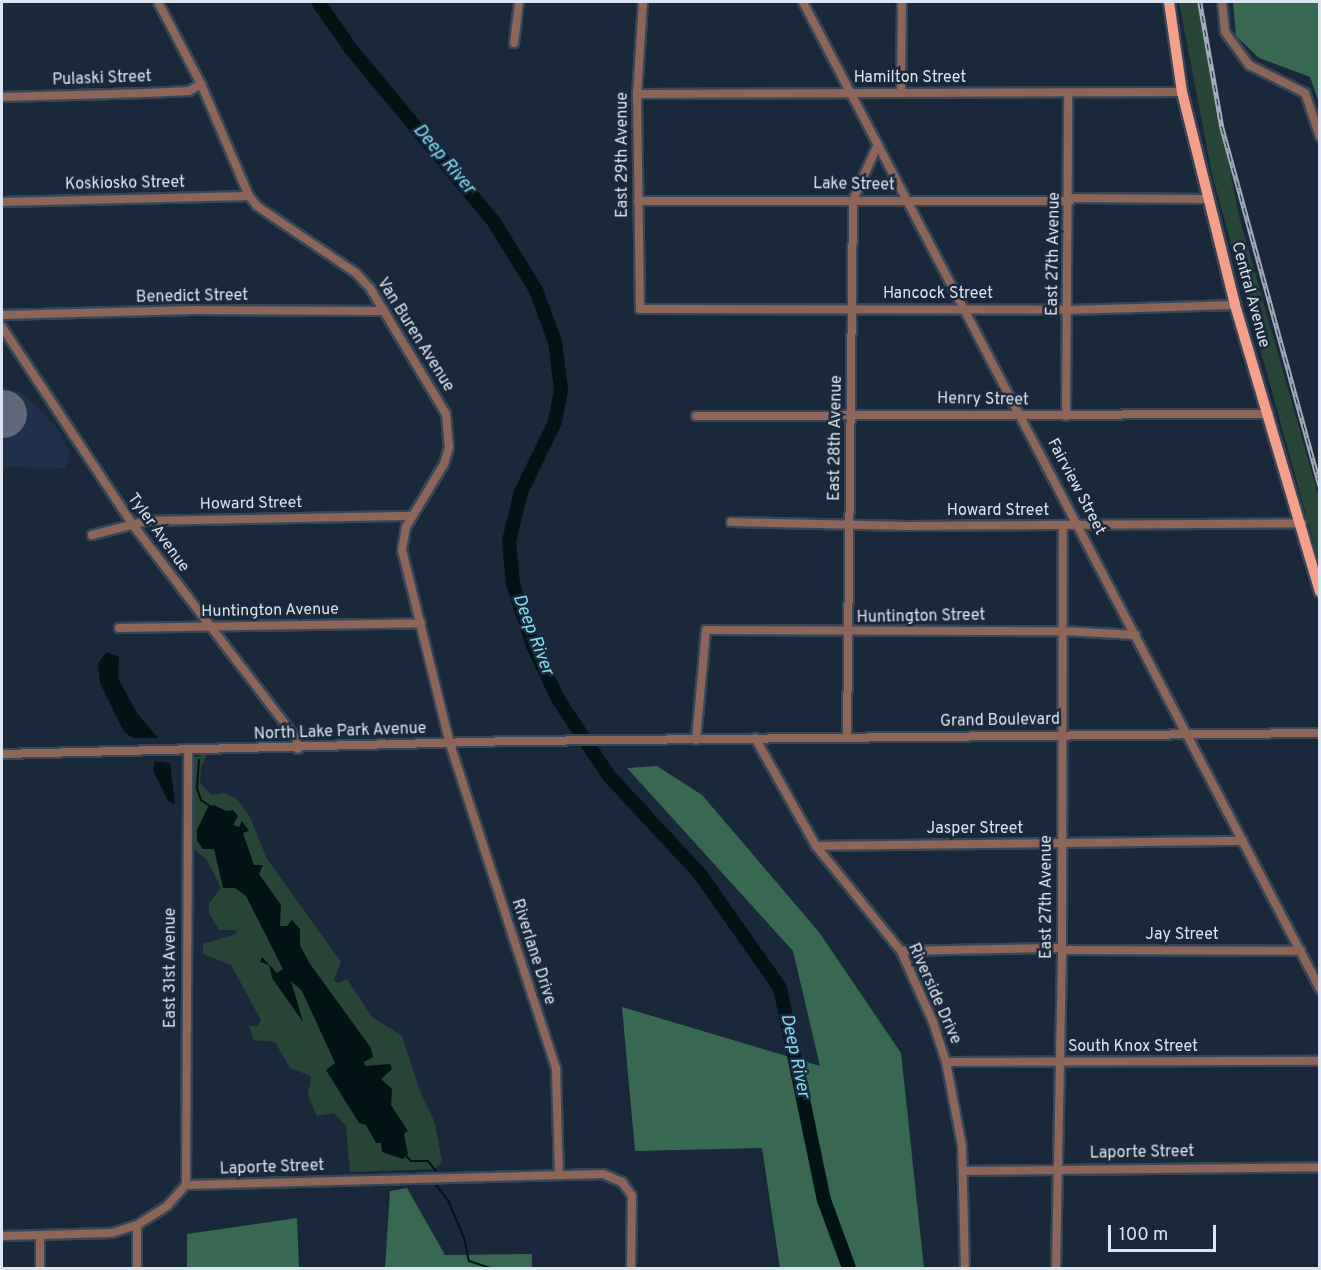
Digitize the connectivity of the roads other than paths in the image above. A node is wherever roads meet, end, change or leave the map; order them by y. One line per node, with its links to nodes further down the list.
1 (158, 2): 9 (street, Van Buren Avenue)
2 (519, 2): 8 (street)
3 (643, 2): 13 (street, East 29th Avenue)
4 (803, 2): 14 (street, Fairview Street)
5 (902, 2): 11 (street)
6 (1169, 2): 10 (main road, Central Avenue)
7 (1222, 2): 16 (street)
8 (514, 43)
9 (201, 84): 15 (street, Pulaski Street); 18 (street, Van Buren Avenue)
10 (1182, 92): 12 (street, Hamilton Street); 20 (main road, Central Avenue)
11 (902, 93): 12 (street, Hamilton Street); 14 (street, Hamilton Street)
12 (1068, 93): 19 (street, East 27th Avenue)
13 (638, 94): 14 (street, Hamilton Street); 22 (street, East 29th Avenue)
14 (850, 94): 17 (street, Fairview Street)
15 (2, 97)
16 (1320, 137)
17 (878, 144): 21 (street, East 28th Avenue); 23 (street, Fairview Street)
18 (249, 196): 24 (street, Koskiosko Street); 30 (street, Van Buren Avenue)
19 (1070, 199): 20 (street, Lake Street); 23 (street, Lake Street); 29 (street, East 27th Avenue)
20 (1209, 199): 25 (main road, Central Avenue)
21 (853, 200): 22 (street, Lake Street); 23 (street, Lake Street); 26 (street, East 28th Avenue)
22 (638, 201): 27 (street, East 29th Avenue)
23 (910, 201): 28 (street, Fairview Street)
24 (2, 202)
25 (1235, 305): 29 (street, Hancock Street); 34 (main road, Central Avenue)
26 (853, 308): 27 (street, Hancock Street); 28 (street, Hancock Street); 33 (street, East 28th Avenue)
27 (640, 309)
28 (964, 309): 29 (street, Hancock Street); 36 (street, Fairview Street)
29 (1068, 310): 37 (street, East 27th Avenue)
30 (384, 311): 31 (street, Benedict Street); 38 (street, Van Buren Avenue)
31 (2, 315)
32 (2, 331): 42 (street, Tyler Avenue)
33 (851, 414): 35 (street, Henry Street); 36 (street, Henry Street); 40 (street, East 28th Avenue)
34 (1269, 414): 37 (street, Henry Street); 41 (main road, Central Avenue)
35 (696, 416)
36 (1021, 416): 37 (street, Henry Street); 44 (street, Fairview Street)
37 (1066, 416)
38 (412, 516): 42 (street, Howard Street); 47 (street, Van Buren Avenue)
39 (731, 522): 40 (street, Howard Street)
40 (850, 522): 43 (street, Howard Street); 51 (street, East 28th Avenue)
41 (1302, 523): 44 (street, Howard Street); 46 (main road, Central Avenue)
42 (133, 525): 45 (street, Howard Street); 49 (street, Tyler Avenue)
43 (1063, 526): 44 (street, Howard Street); 50 (street, East 27th Avenue)
44 (1080, 526): 52 (street, Fairview Street)
45 (92, 535)
46 (1320, 592)
47 (421, 623): 49 (street, Huntington Avenue); 60 (street, Van Buren Avenue)
48 (119, 628): 49 (street, Huntington Avenue)
49 (209, 628): 61 (street, Tyler Avenue)
50 (1063, 631): 51 (street, Huntington Street); 52 (street, Huntington Street); 54 (street, East 27th Avenue)
51 (849, 633): 57 (street, East 28th Avenue); 59 (street, Huntington Street)
52 (1136, 635): 55 (street, Fairview Street)
53 (1320, 733): 55 (street, Grand Boulevard)
54 (1063, 735): 55 (street, Grand Boulevard); 57 (street, Grand Boulevard); 65 (street, East 27th Avenue)
55 (1186, 735): 64 (street, Fairview Street)
56 (755, 738): 57 (street, Grand Boulevard); 59 (street, Grand Boulevard); 66 (street, Riverside Drive)
57 (847, 738)
58 (680, 739): 59 (street, Grand Boulevard); 60 (street, North Lake Park Avenue)
59 (696, 740)
60 (450, 744): 61 (street, North Lake Park Avenue); 77 (street, Riverlane Drive)
61 (298, 749): 62 (street, North Lake Park Avenue)
62 (188, 752): 63 (street, North Lake Park Avenue); 78 (street, East 31st Avenue)
63 (2, 754)
64 (1243, 841): 65 (street, Jasper Street); 69 (street, Fairview Street)
65 (1063, 844): 66 (street, Jasper Street); 67 (street, East 27th Avenue)
66 (816, 846): 68 (street, Riverside Drive)
67 (1062, 949): 68 (street, Jay Street); 69 (street, Jay Street); 73 (street, East 27th Avenue)
68 (901, 951): 72 (street, Riverside Drive)
69 (1301, 951): 70 (street, Fairview Street)
70 (1320, 989)
71 (1320, 1061): 73 (street, South Knox Street)
72 (946, 1062): 73 (street, South Knox Street); 76 (street, Riverside Drive)
73 (1060, 1062): 75 (street, East 27th Avenue)
74 (1320, 1167): 75 (street, Laporte Street)
75 (1059, 1169): 76 (street, Laporte Street); 86 (street, East 27th Avenue)
76 (964, 1171): 85 (street, Riverside Drive)
77 (559, 1175): 78 (street, Laporte Street); 84 (street, Laporte Street)
78 (186, 1185): 79 (street)
79 (137, 1226): 81 (street); 83 (street)
80 (2, 1236): 81 (street)
81 (40, 1236): 82 (street)
82 (40, 1269)
83 (136, 1269)
84 (631, 1269)
85 (965, 1269)
86 (1056, 1269)

